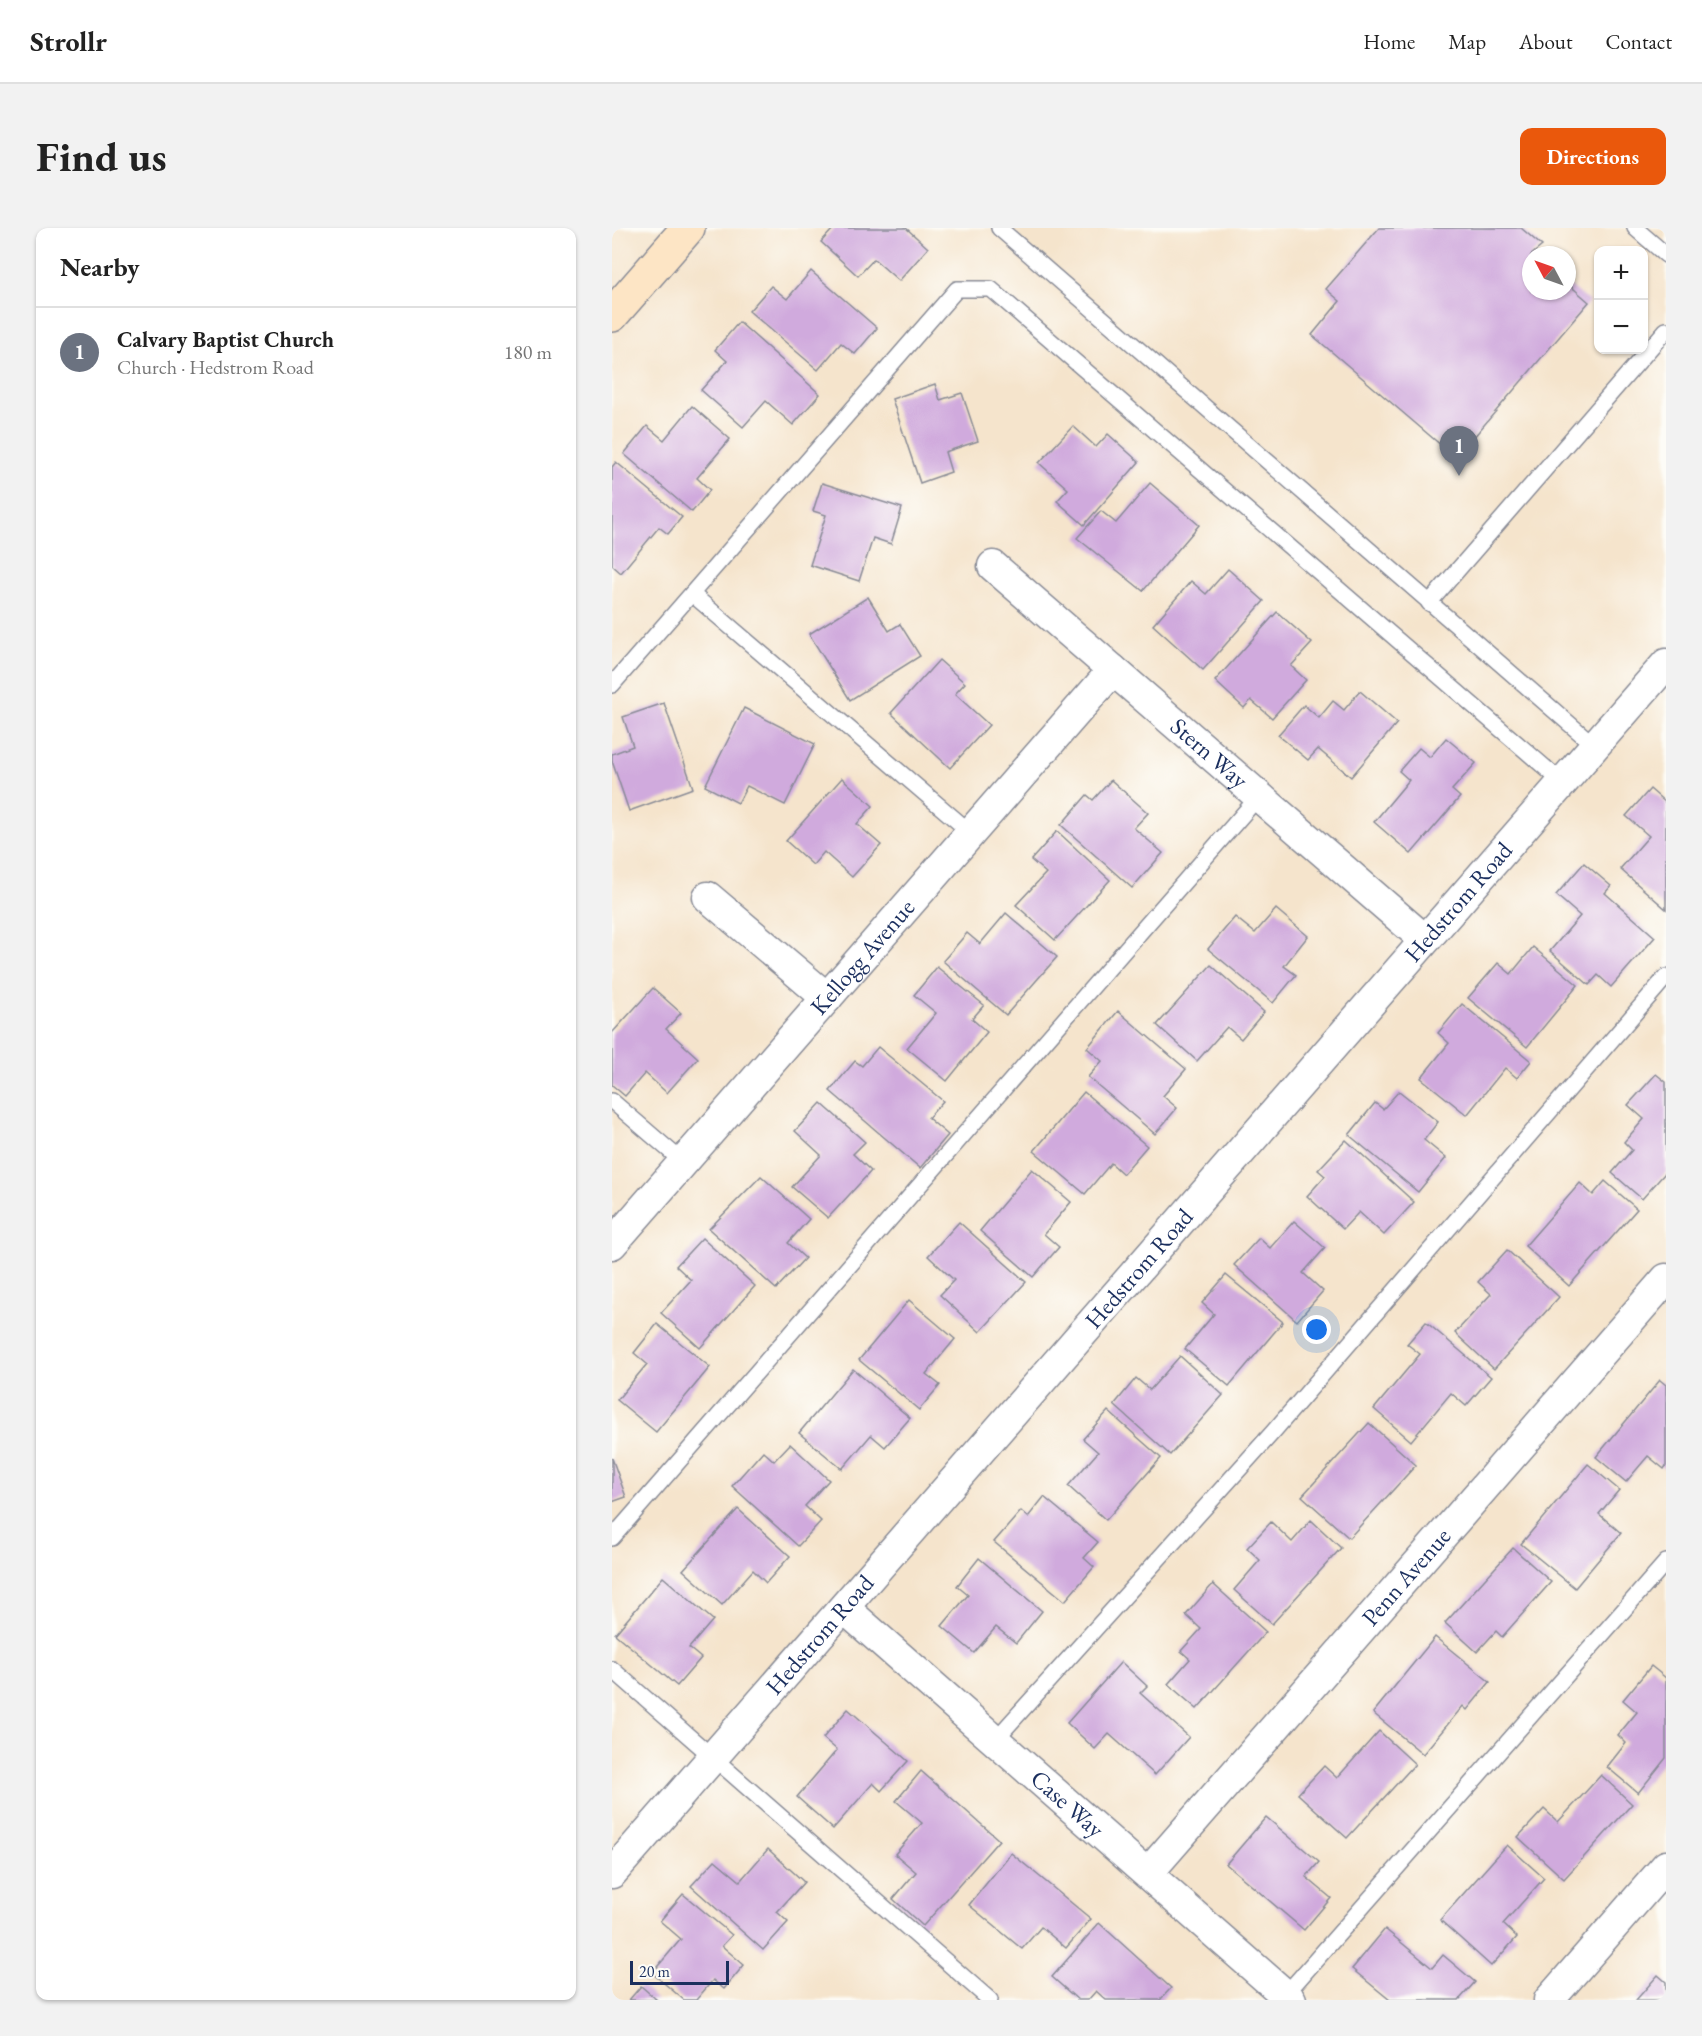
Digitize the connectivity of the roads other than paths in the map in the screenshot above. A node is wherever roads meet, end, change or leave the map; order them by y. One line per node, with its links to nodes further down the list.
1 (688, 228): 5 (main road)
2 (999, 228): 9 (lane)
3 (1635, 228): 4 (lane)
4 (1666, 255)
5 (612, 315)
6 (1666, 330): 9 (lane)
7 (993, 566): 11 (street, Stern Way)
8 (692, 594): 12 (lane); 14 (lane); 16 (lane)
9 (1429, 603): 13 (lane)
10 (1666, 664): 13 (street, Hedstrom Road)
11 (1113, 670): 15 (street, Stern Way); 16 (street, Kellogg Avenue)
12 (612, 685)
13 (1595, 746): 14 (street, Hedstrom Road)
14 (1563, 783): 18 (street, Hedstrom Road)
15 (1259, 796): 18 (street, Stern Way); 25 (lane)
16 (971, 833): 20 (street, Kellogg Avenue)
17 (708, 897): 20 (street)
18 (1425, 940): 27 (street, Hedstrom Road)
19 (1666, 977): 29 (lane)
20 (827, 998): 22 (street, Kellogg Avenue)
21 (612, 1101): 22 (lane)
22 (683, 1162): 23 (street, Kellogg Avenue)
23 (612, 1244)
24 (1666, 1280): 33 (street, Penn Avenue)
25 (612, 1538)
26 (1666, 1562): 34 (lane)
27 (844, 1608): 29 (street, Case Way); 30 (street, Hedstrom Road)
28 (612, 1669): 30 (lane)
29 (995, 1740): 33 (street, Case Way)
30 (713, 1757): 32 (street, Hedstrom Road); 35 (lane)
31 (1666, 1866): 36 (street)
32 (612, 1873)
33 (1148, 1874): 34 (street, Case Way)
34 (1288, 1997)
35 (990, 2000)
36 (1549, 2000)

